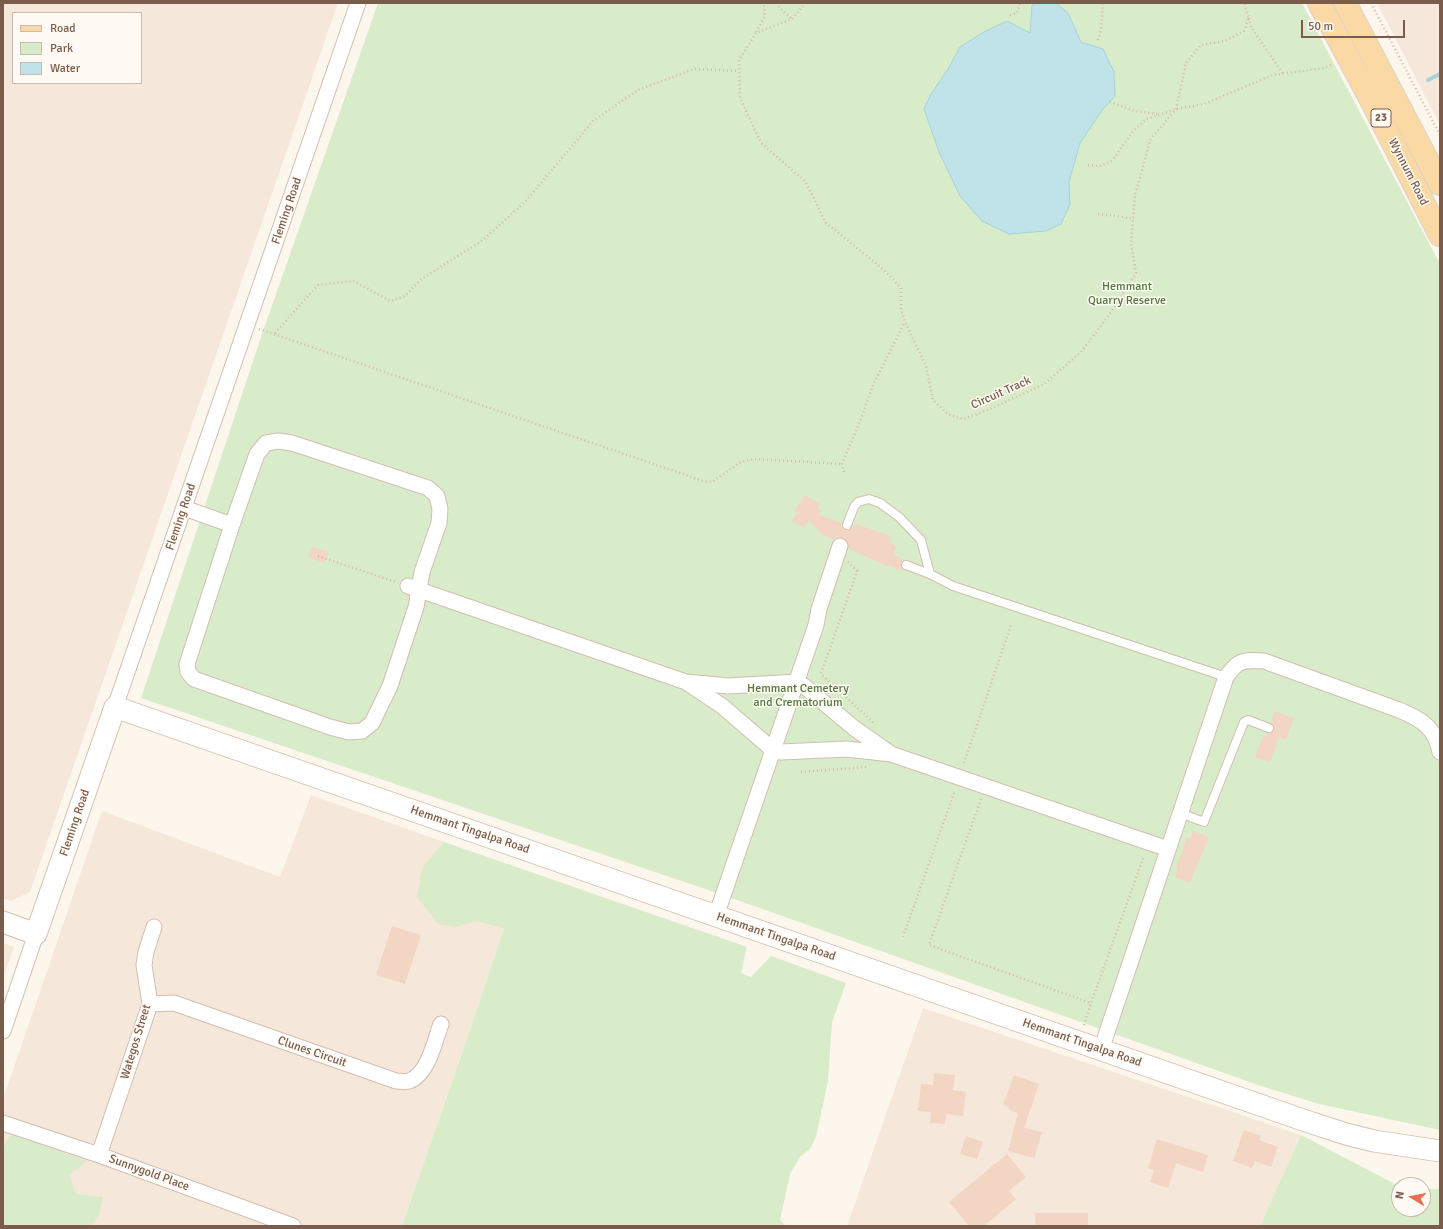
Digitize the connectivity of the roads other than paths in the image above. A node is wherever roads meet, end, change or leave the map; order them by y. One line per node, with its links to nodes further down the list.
1 (358, 3): 6 (street, Fleming Road)
2 (1319, 3): 5 (main road, Wynnum Road / 23)
3 (1345, 3): 4 (main road, Wynnum Road / 23)
4 (1440, 184)
5 (1440, 234)
6 (184, 508): 7 (street); 18 (street, Fleming Road)
7 (232, 525): 12 (street); 12 (street)
8 (847, 525): 11 (lane)
9 (838, 552): 15 (street)
10 (906, 565): 11 (lane)
11 (930, 574): 13 (lane)
12 (413, 588): 14 (street)
13 (1226, 677): 23 (street); 25 (street)
14 (686, 682): 16 (street); 17 (street)
15 (797, 682): 16 (street); 19 (street); 22 (street)
16 (728, 686): 17 (street)
17 (722, 706): 22 (street)
18 (115, 707): 27 (street, Hemmant Tingalpa Road); 30 (street, Fleming Road)
19 (854, 728): 21 (street); 24 (street)
20 (1269, 728): 25 (lane)
21 (847, 749): 22 (street); 24 (street)
22 (773, 750): 27 (street)
23 (1440, 752)
24 (891, 754): 26 (street)
25 (1180, 813): 26 (street)
26 (1168, 849): 34 (street)
27 (716, 916): 34 (street, Hemmant Tingalpa Road)
28 (3, 922): 30 (street)
29 (154, 927): 31 (street, Wategos Street)
30 (36, 934): 33 (street, Fleming Road)
31 (150, 1004): 32 (street, Clunes Circuit); 37 (street, Wategos Street)
32 (441, 1024)
33 (3, 1031)
34 (1104, 1042): 36 (street, Hemmant Tingalpa Road)
35 (3, 1123): 37 (street, Sunnygold Place)
36 (1440, 1151)
37 (99, 1155): 38 (street, Sunnygold Place)
38 (293, 1226)

